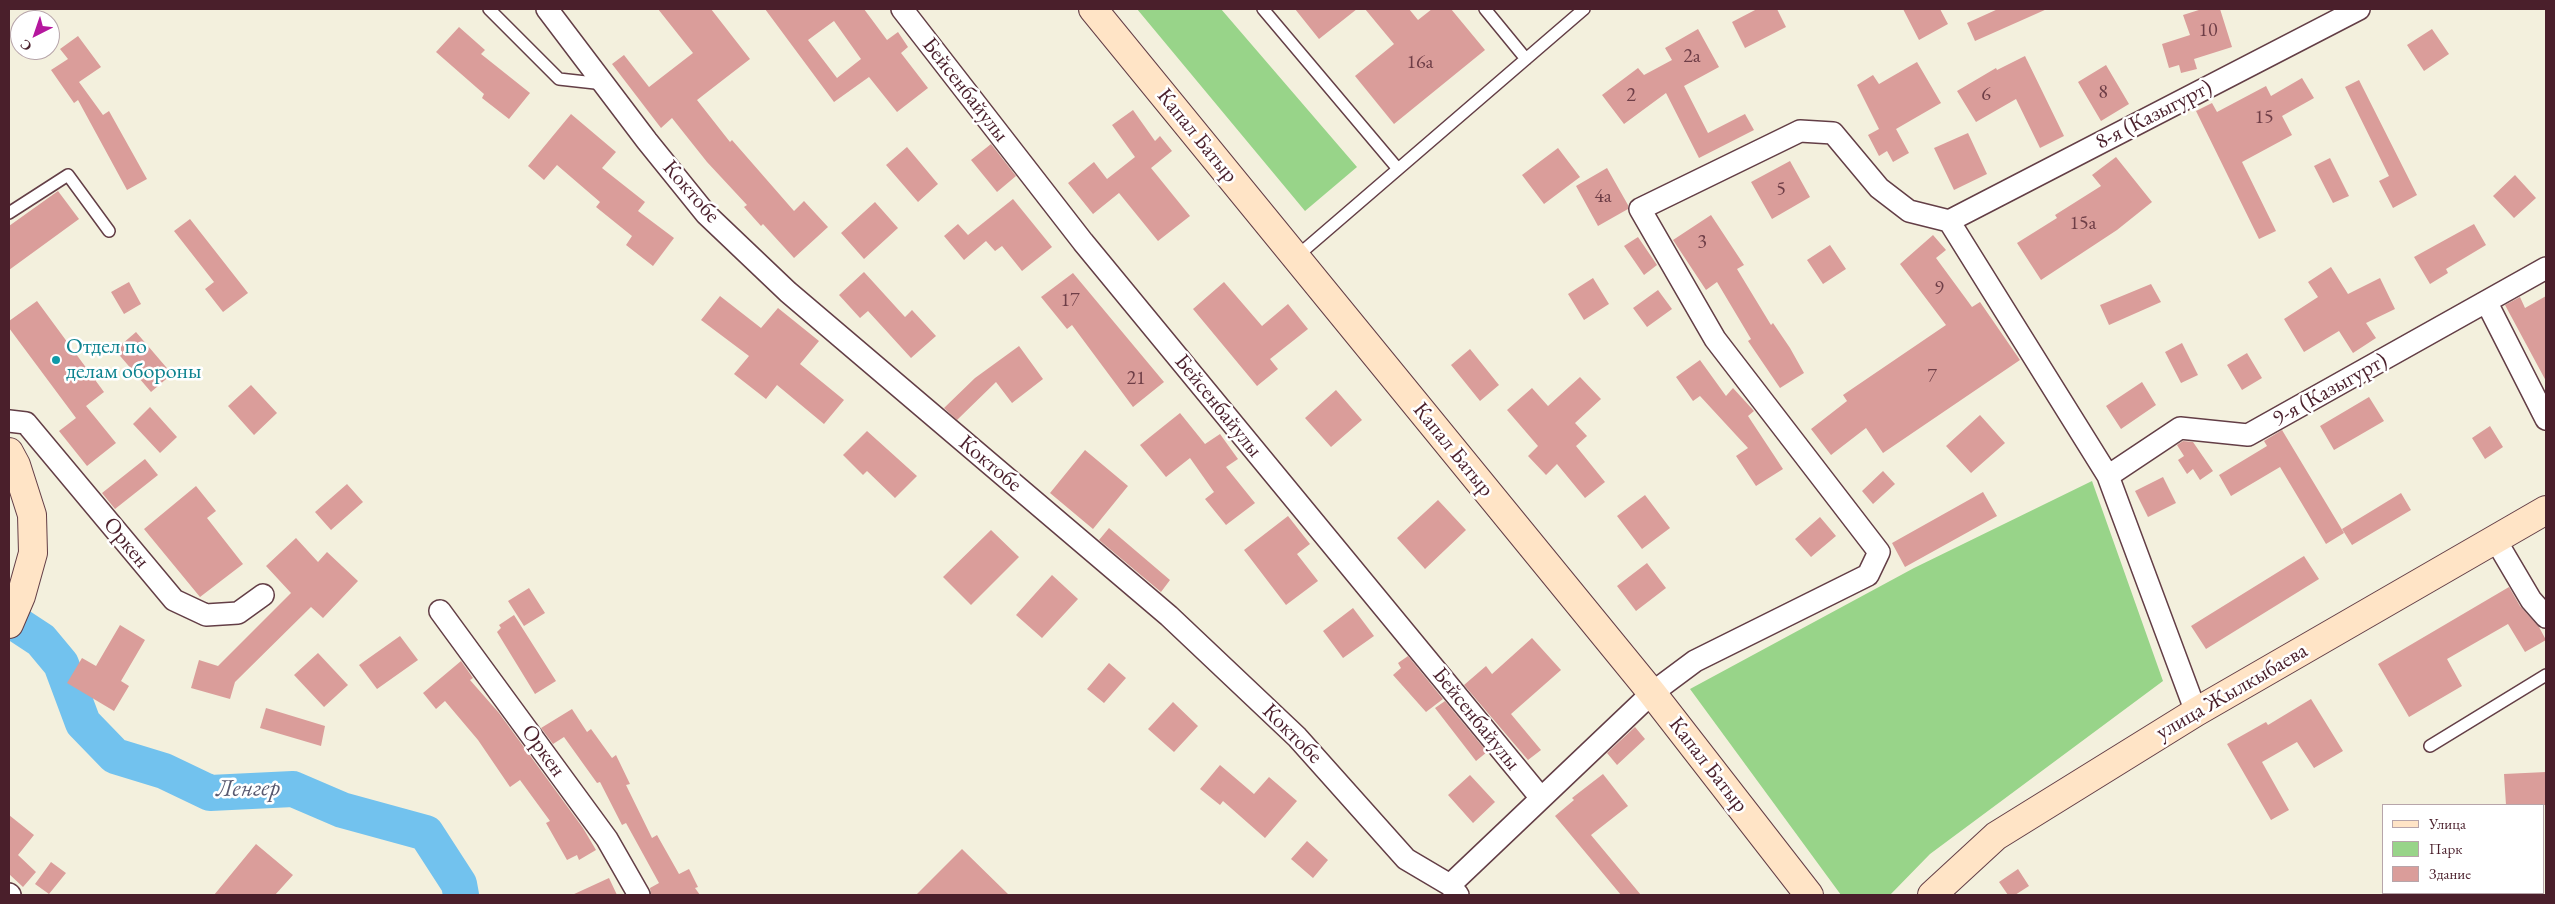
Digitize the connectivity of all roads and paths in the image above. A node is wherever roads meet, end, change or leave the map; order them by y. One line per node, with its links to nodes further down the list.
1 (489, 9): 10 (lane)
2 (547, 9): 10 (street, Коктобе)
3 (902, 9): 32 (street, Бейсенбайулы)
4 (1093, 9): 15 (main road, Капал Батыр)
5 (1263, 9): 11 (lane)
6 (1485, 9): 9 (lane)
7 (1584, 9): 9 (lane)
8 (2357, 9): 13 (street, 8-я (Казыгурт))
9 (1526, 59): 11 (lane)
10 (604, 84): 34 (street, Коктобе)
11 (1398, 169): 15 (lane)
12 (9, 213): 14 (lane)
13 (1949, 221): 21 (street); 29 (street)
14 (109, 232)
15 (1296, 257): 29 (main road, Капал Батыр)
16 (2546, 268): 17 (street, 9-я (Казыгурт))
17 (2487, 303): 18 (street); 21 (street, 9-я (Казыгурт))
18 (2546, 419)
19 (9, 421): 24 (street, Оркен)
20 (9, 452): 27 (main road)
21 (2108, 476): 30 (street)
22 (2546, 510): 23 (main road, улица Жылкыбаева)
23 (2495, 539): 26 (street); 30 (main road, улица Жылкыбаева)
24 (263, 595)
25 (440, 611): 35 (street, Оркен)
26 (2546, 617)
27 (9, 624)
28 (2546, 675): 31 (lane)
29 (1652, 693): 32 (street); 36 (main road, Капал Батыр)
30 (2196, 712): 33 (main road, улица Жылкыбаева)
31 (2430, 746)
32 (1541, 798): 34 (street)
33 (1949, 884)
34 (1454, 890)
35 (639, 895)
36 (1809, 895)

